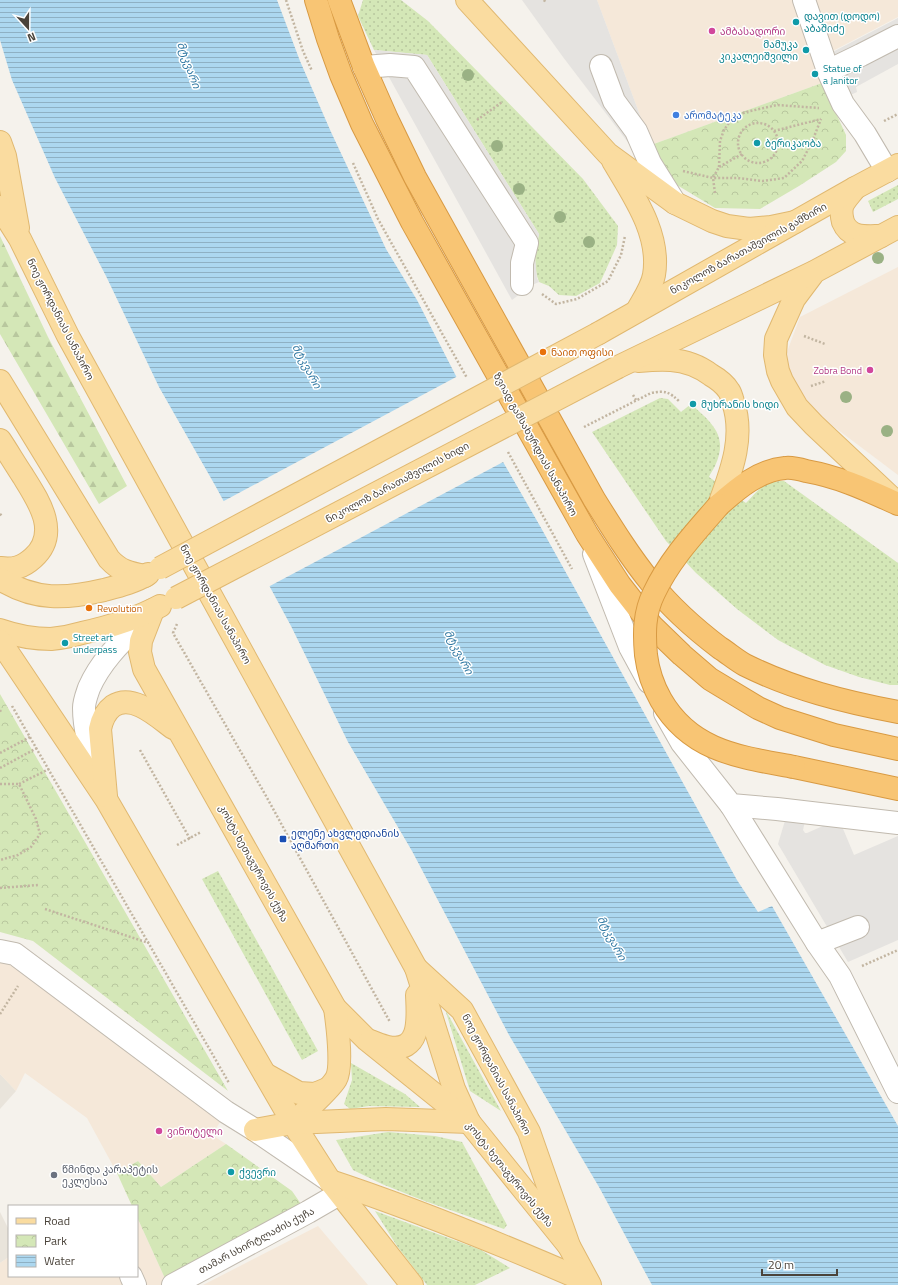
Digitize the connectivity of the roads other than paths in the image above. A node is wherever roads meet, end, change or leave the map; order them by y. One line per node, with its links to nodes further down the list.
1 (316, 0): 26 (highway, ზვიად გამსახურდიას სანაპირო)
2 (467, 0): 10 (main road)
3 (804, 0): 8 (street)
4 (342, 4): 7 (highway)
5 (898, 36): 8 (street)
6 (601, 66): 13 (street)
7 (364, 67): 19 (street); 33 (highway)
8 (828, 71): 11 (street)
9 (0, 142): 17 (main road, ნოე ჟორდანიას სანაპირო)
10 (608, 154): 13 (main road); 20 (main road)
11 (892, 168): 12 (main road, ნიკოლოზ ბარათაშვილის გამზირი)
12 (855, 188): 15 (main road, ნიკოლოზ ბარათაშვილის გამზირი); 16 (main road)
13 (675, 203): 15 (main road)
14 (0, 207): 17 (main road, ნოე ჟორდანიას სანაპირო)
15 (795, 222): 20 (main road, ნიკოლოზ ბარათაშვილის გამზირი)
16 (890, 231): 18 (main road)
17 (20, 239): 43 (main road, ნოე ჟორდანიას სანაპირო)
18 (814, 272): 21 (main road); 24 (main road)
19 (522, 284)
20 (637, 311): 28 (main road, ნიკოლოზ ბარათაშვილის გამზირი, bridge)
21 (624, 364): 25 (main road); 30 (main road, ნიკოლოზ ბარათაშვილის ხიდი, bridge)
22 (0, 381): 28 (main road)
23 (0, 440): 27 (main road)
24 (898, 504): 25 (highway)
25 (719, 505): 36 (highway, bridge)
26 (587, 534): 35 (highway, ზვიად გამსახურდიას სანაპირო); 38 (street)
27 (0, 568)
28 (152, 572): 29 (main road)
29 (0, 579)
30 (153, 610): 31 (main road, ნიკოლოზ ბარათაშვილის ხიდი); 34 (main road, კოსტა ხეთაგუროვის ქუჩა); 37 (street)
31 (0, 630)
32 (0, 641): 37 (main road)
33 (898, 712)
34 (181, 734): 37 (main road); 44 (main road, კოსტა ხეთაგუროვის ქუჩა)
35 (898, 749)
36 (898, 789)
37 (106, 799): 46 (main road)
38 (731, 805): 39 (street); 41 (street)
39 (898, 823)
40 (858, 927): 41 (street)
41 (817, 943): 48 (street)
42 (0, 950): 51 (street)
43 (416, 968): 45 (main road); 49 (main road, ნოე ჟორდანიას სანაპირო); 53 (main road, ნოე ჟორდანიას სანაპირო)
44 (335, 1008): 45 (main road, კოსტა ხეთაგუროვის ქუჩა); 47 (main road)
45 (367, 1040): 49 (main road, კოსტა ხეთაგუროვის ქუჩა)
46 (264, 1073): 47 (main road); 50 (main road)
47 (327, 1090): 50 (main road)
48 (898, 1092)
49 (469, 1122): 50 (main road); 53 (main road, კოსტა ხეთაგუროვის ქუჩა)
50 (293, 1123): 51 (main road); 52 (main road)
51 (254, 1130): 52 (street)
52 (335, 1188): 54 (main road); 55 (street, თამარ სხირტლაძის ქუჩა); 56 (main road)
53 (569, 1246): 54 (main road, ნოე ჟორდანიას სანაპირო)
54 (589, 1283)
55 (173, 1285)
56 (412, 1285)

